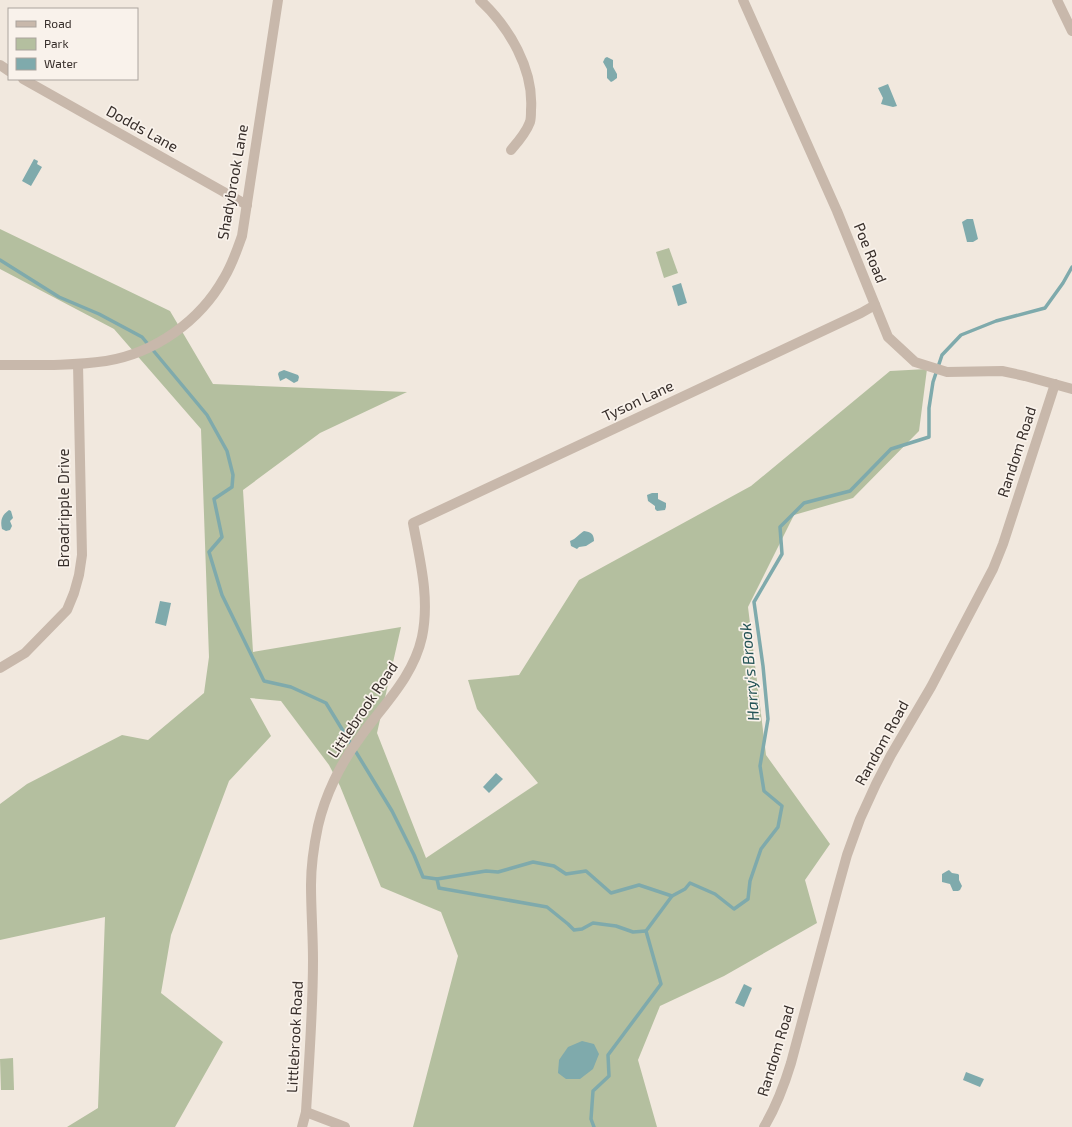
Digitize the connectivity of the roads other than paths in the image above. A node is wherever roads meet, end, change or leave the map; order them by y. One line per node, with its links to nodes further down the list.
1 (278, 0): 8 (street, Shadybrook Lane)
2 (480, 0): 7 (street)
3 (743, 0): 9 (street, Poe Road)
4 (1057, 0): 5 (street)
5 (1072, 32)
6 (25, 80): 8 (street, Dodds Lane)
7 (511, 150)
8 (247, 205): 11 (street, Shadybrook Lane)
9 (875, 305): 12 (street, Poe Road); 14 (street, Tyson Lane)
10 (0, 364): 11 (street, Shadybrook Lane)
11 (78, 364): 15 (street, Broadripple Drive)
12 (1055, 384): 13 (street, Poe Road); 19 (street, Random Road)
13 (1072, 389)
14 (413, 523): 16 (street, Littlebrook Road)
15 (0, 668)
16 (306, 1112): 17 (street, Littlebrook Road); 18 (street)
17 (302, 1127)
18 (345, 1127)
19 (764, 1127)

